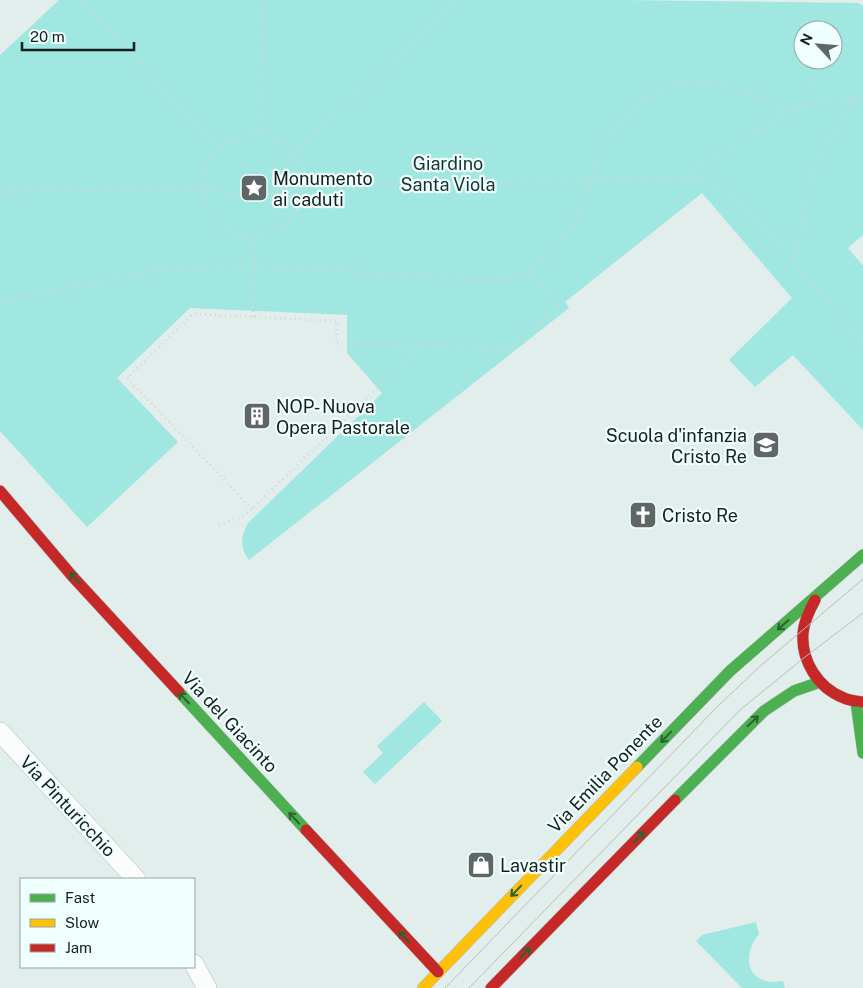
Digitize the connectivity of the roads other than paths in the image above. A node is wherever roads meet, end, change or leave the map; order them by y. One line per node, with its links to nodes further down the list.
1 (0, 491): 10 (main road, Via del Giacinto, one-way to 1)
2 (863, 555): 3 (main road, Via Emilia Ponente)
3 (820, 593): 4 (main road, Via Emilia Ponente); 10 (main road, Via Emilia Ponente, one-way to 10)
4 (820, 682): 5 (main road, Via Emilia Ponente); 13 (main road, one-way to 4)
5 (859, 702): 7 (main road)
6 (0, 732): 8 (lane, Via Pinturicchio)
7 (863, 753)
8 (135, 878)
9 (195, 966): 11 (lane)
10 (438, 972): 12 (main road, Via Emilia Ponente)
11 (207, 988)
12 (423, 988)
13 (491, 988)

